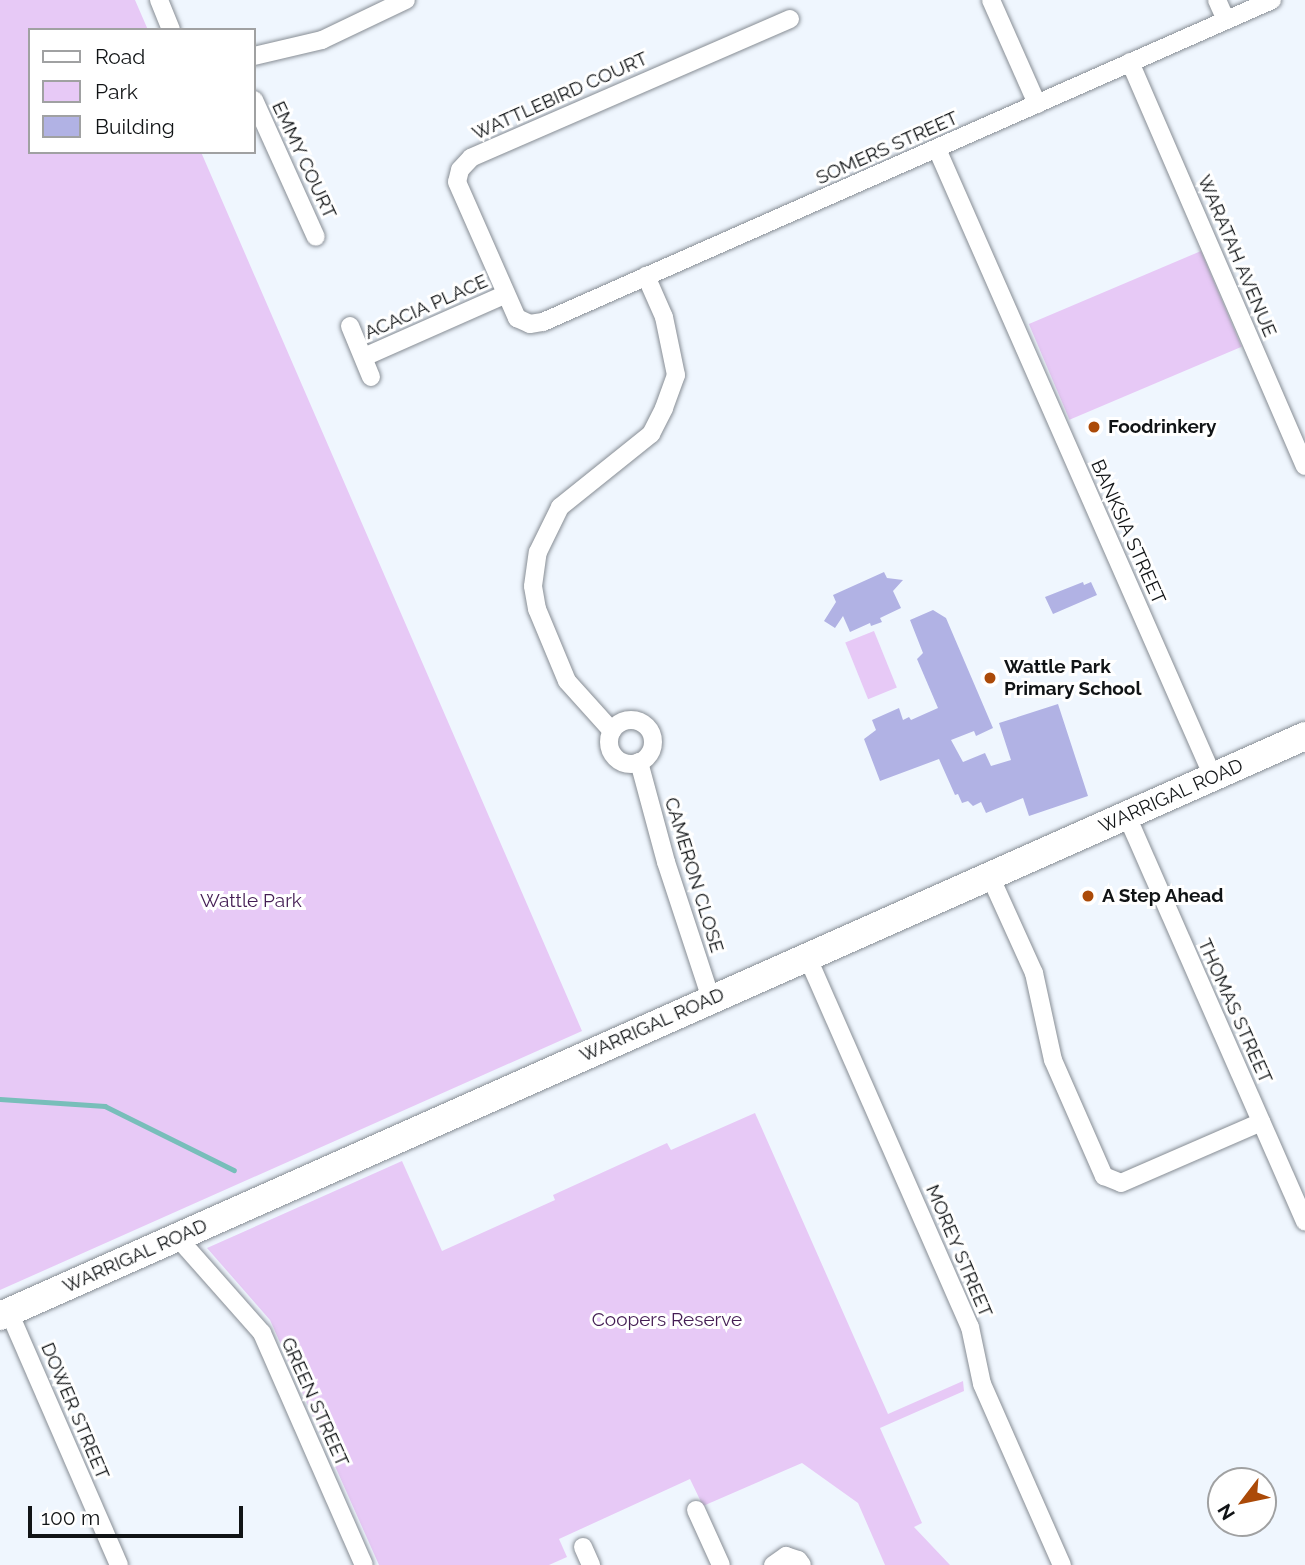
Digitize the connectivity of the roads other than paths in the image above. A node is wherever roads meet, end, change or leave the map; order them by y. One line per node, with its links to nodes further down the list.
1 (159, 0): 8 (street)
2 (406, 0): 9 (street)
3 (991, 0): 12 (street)
4 (1217, 0): 7 (street)
5 (1272, 0): 7 (street, SOMERS STREET)
6 (790, 19): 16 (street, WATTLEBIRD COURT)
7 (1226, 20): 10 (street, SOMERS STREET)
8 (171, 28)
9 (256, 55)
10 (1130, 62): 12 (street, SOMERS STREET); 21 (street, WARATAH AVENUE)
11 (256, 104): 14 (street, EMMY COURT)
12 (1037, 104): 13 (street, SOMERS STREET)
13 (937, 149): 15 (street, SOMERS STREET); 25 (street, BANKSIA STREET)
14 (316, 237)
15 (646, 276): 17 (street, SOMERS STREET); 22 (street)
16 (506, 294): 17 (street, WATTLEBIRD COURT); 19 (street, ACACIA PLACE)
17 (517, 318)
18 (350, 326): 19 (street, ACACIA PLACE)
19 (364, 357): 20 (street, ACACIA PLACE)
20 (371, 377)
21 (1305, 466)
22 (612, 731): 24 (street); 24 (street)
23 (1305, 736): 25 (main road, WARRIGAL ROAD)
24 (639, 762): 29 (street, CAMERON CLOSE)
25 (1213, 777): 26 (main road, WARRIGAL ROAD)
26 (1127, 816): 27 (main road, WARRIGAL ROAD); 30 (street, THOMAS STREET)
27 (990, 876): 28 (main road, WARRIGAL ROAD); 30 (street)
28 (807, 956): 29 (main road, WARRIGAL ROAD); 42 (street, MOREY STREET)
29 (711, 999): 32 (main road, WARRIGAL ROAD)
30 (1261, 1122): 31 (street, THOMAS STREET)
31 (1305, 1222)
32 (178, 1238): 33 (main road, WARRIGAL ROAD); 37 (street, GREEN STREET)
33 (4, 1314): 36 (street, DOWER STREET)
34 (696, 1510): 39 (street)
35 (583, 1547): 38 (street)
36 (119, 1565)
37 (364, 1565)
38 (591, 1565)
39 (721, 1565)
40 (773, 1565): 41 (street)
41 (802, 1565)
42 (1062, 1565)

